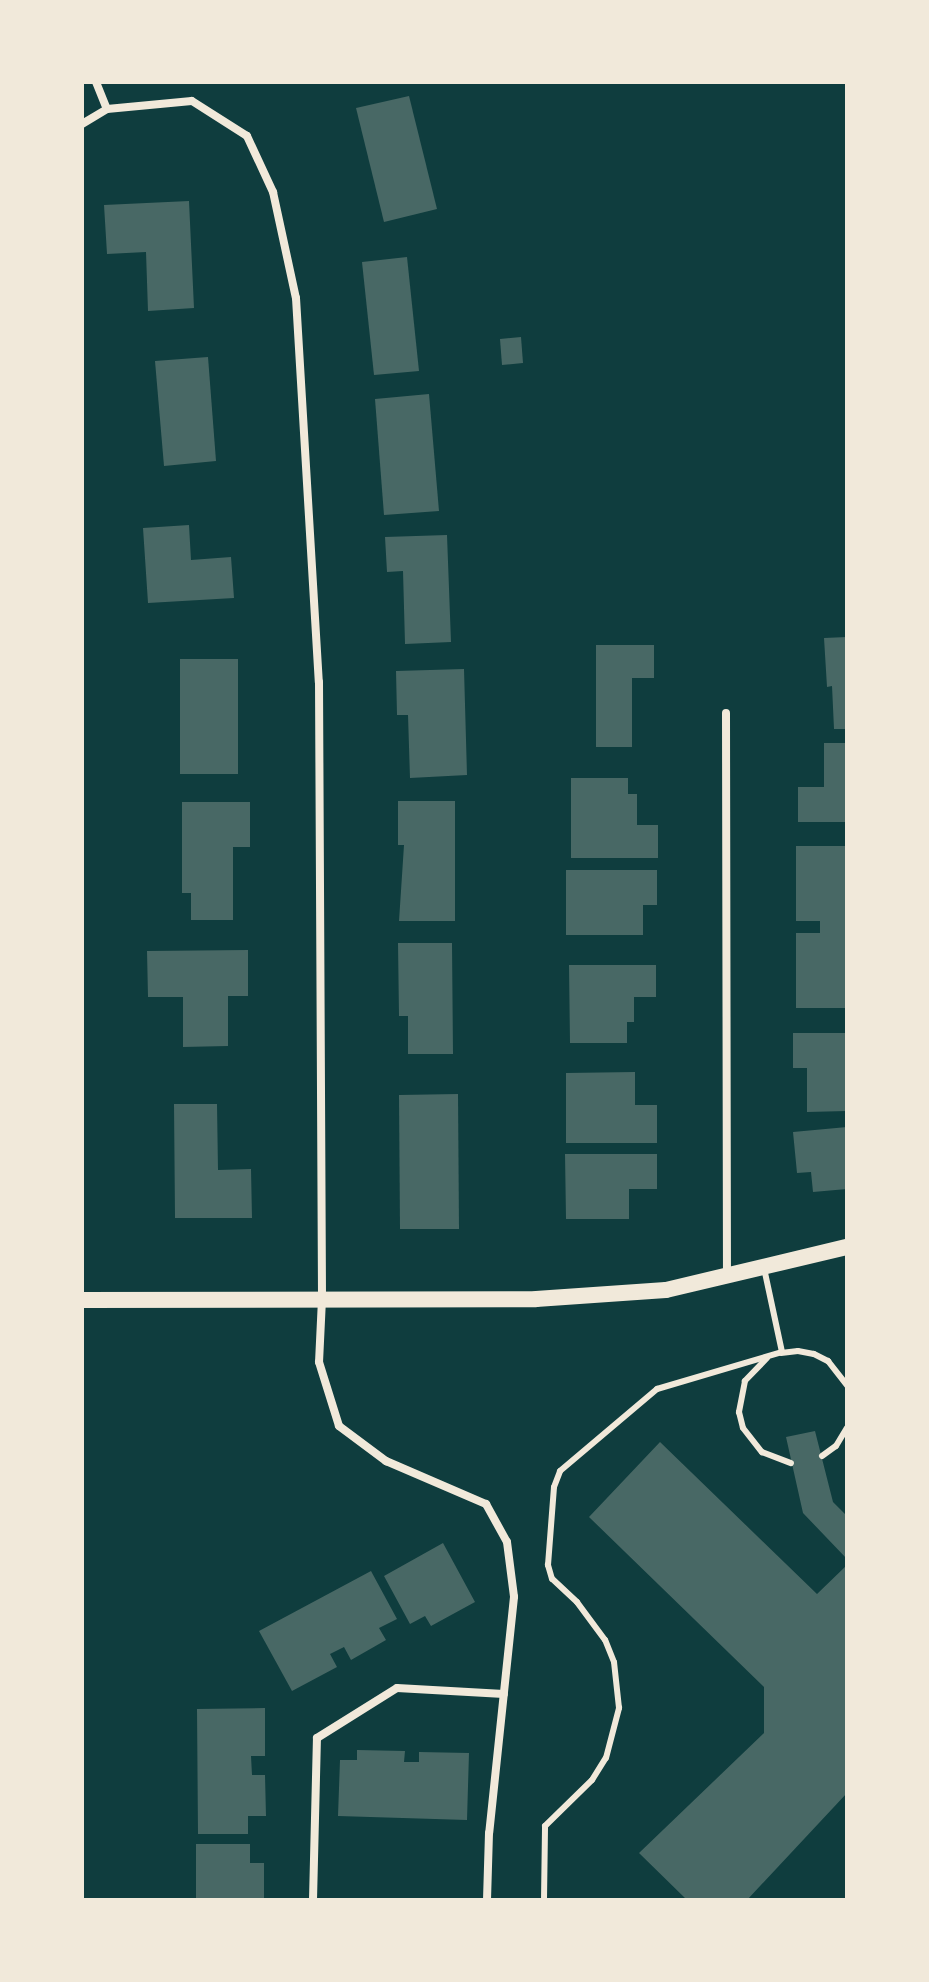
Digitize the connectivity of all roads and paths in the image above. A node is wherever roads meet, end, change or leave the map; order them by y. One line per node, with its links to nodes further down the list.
1 (96, 82): 2 (street)
2 (107, 109): 3 (street); 8 (street)
3 (82, 124)
4 (726, 713): 7 (street)
5 (847, 1247): 6 (main road)
6 (763, 1266): 7 (main road); 10 (lane)
7 (727, 1274): 8 (main road)
8 (322, 1299): 9 (main road); 15 (street)
9 (82, 1300)
10 (782, 1352): 11 (lane); 14 (lane); 18 (lane)
11 (847, 1385)
12 (847, 1428): 13 (lane)
13 (822, 1456)
14 (791, 1463)
15 (504, 1694): 16 (street); 17 (street)
16 (313, 1900)
17 (487, 1900)
18 (544, 1900)

